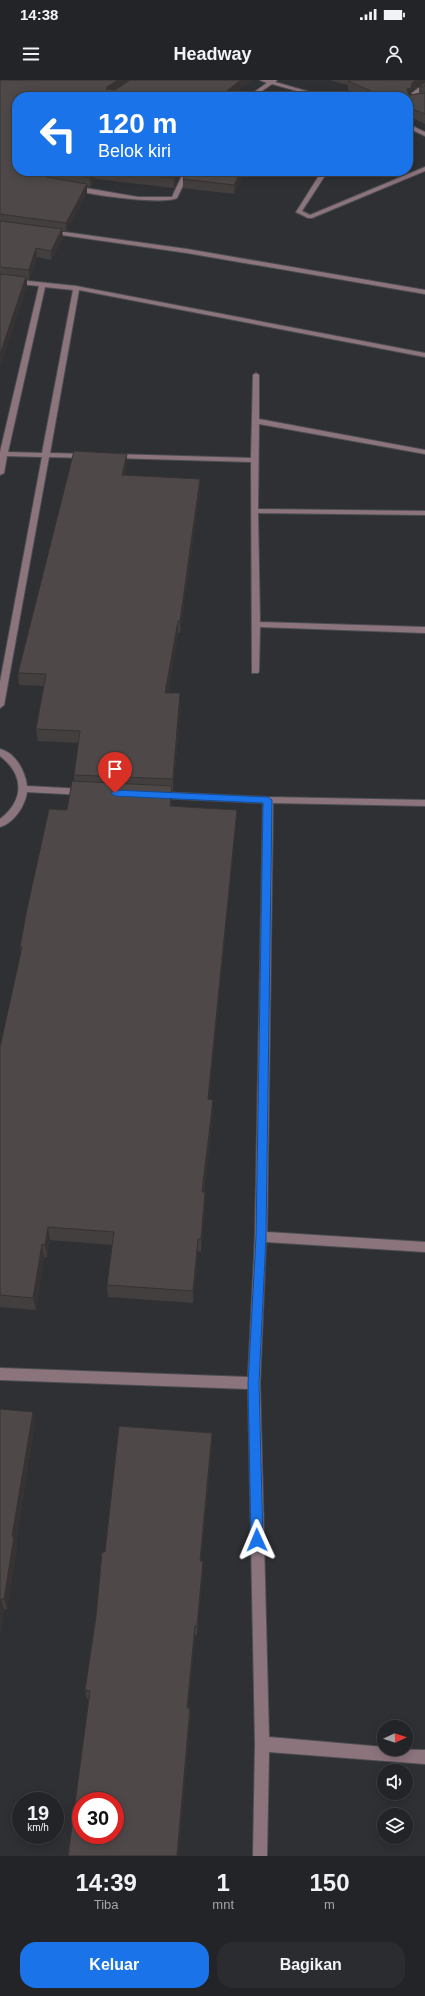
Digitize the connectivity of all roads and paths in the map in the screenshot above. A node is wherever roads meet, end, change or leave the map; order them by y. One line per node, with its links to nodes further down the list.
1 (263, 80): 2 (street)
2 (272, 81): 4 (street); 5 (street)
3 (425, 85): 6 (street)
4 (257, 92)
5 (308, 92)
6 (414, 99)
7 (413, 128): 8 (street)
8 (425, 134)
9 (425, 169): 10 (street)
10 (413, 174)
11 (48, 176): 15 (street)
12 (185, 176): 16 (street)
13 (322, 176): 14 (street)
14 (408, 176)
15 (56, 185)
16 (64, 186)
17 (46, 232): 21 (street)
18 (0, 280): 19 (street)
19 (42, 284): 20 (street); 26 (street)
20 (76, 288): 22 (street); 27 (street)
21 (425, 292)
22 (425, 355)
23 (256, 375): 24 (street)
24 (256, 421): 25 (street); 30 (street)
25 (425, 452)
26 (2, 454): 27 (street); 31 (street)
27 (44, 455): 28 (street); 37 (street)
28 (91, 456)
29 (107, 456): 30 (street)
30 (255, 460): 32 (street)
31 (0, 473)
32 (254, 511): 33 (street); 34 (street)
33 (425, 513)
34 (256, 624): 35 (street); 36 (street)
35 (425, 630)
36 (255, 671)
37 (0, 704)
38 (0, 752): 39 (street)
39 (24, 789): 40 (street); 44 (street)
40 (94, 792)
41 (150, 795): 42 (street)
42 (268, 800): 43 (street); 45 (street)
43 (425, 802)
44 (0, 824)
45 (261, 1237): 46 (street); 48 (street)
46 (425, 1247)
47 (0, 1374): 48 (street)
48 (254, 1383): 49 (street)
49 (262, 1744): 50 (street); 51 (street)
50 (425, 1757)
51 (260, 1856)

